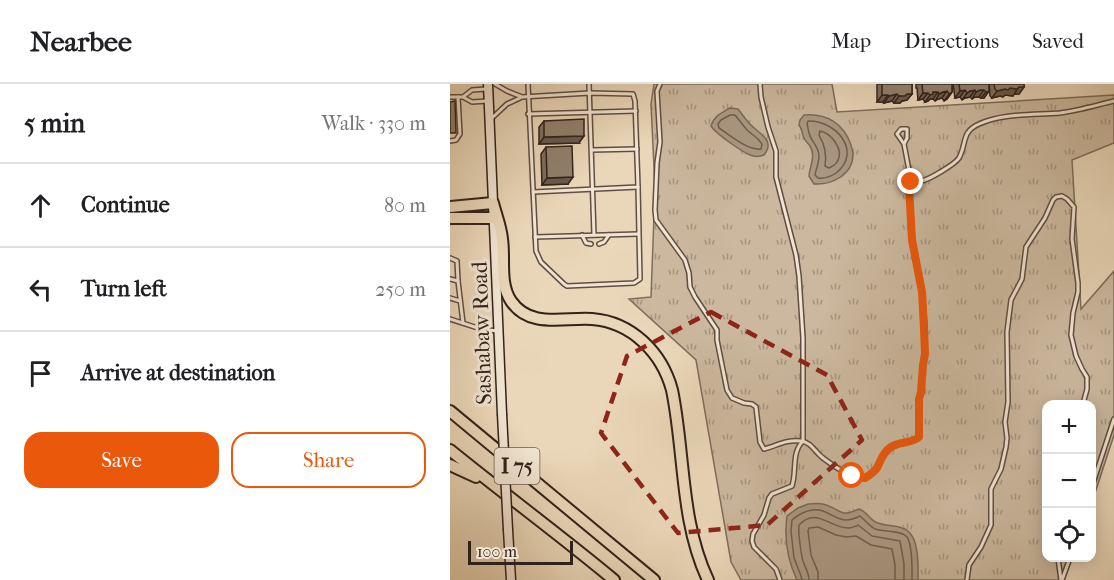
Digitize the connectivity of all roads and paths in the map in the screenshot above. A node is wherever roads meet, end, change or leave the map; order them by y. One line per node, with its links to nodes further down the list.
1 (528, 84): 11 (lane)
2 (589, 84): 6 (lane)
3 (660, 84): 48 (lane)
4 (760, 84): 48 (lane)
5 (490, 86): 7 (lane); 10 (lane); 12 (main road, Sashabaw Road)
6 (590, 93): 11 (lane); 14 (lane); 15 (lane)
7 (463, 96): 9 (lane); 12 (lane)
8 (450, 97): 9 (lane)
9 (458, 97): 18 (lane)
10 (522, 97): 11 (lane); 17 (lane)
11 (528, 97): 16 (lane)
12 (489, 101): 17 (main road, Sashabaw Road)
13 (1114, 101): 22 (lane)
14 (636, 111): 15 (lane); 20 (lane)
15 (591, 112): 16 (lane); 21 (lane)
16 (528, 114): 25 (lane)
17 (489, 120): 26 (main road, Sashabaw Road)
18 (450, 141)
19 (904, 144): 19 (lane); 22 (lane)
20 (637, 149): 21 (lane); 23 (lane)
21 (592, 150): 24 (lane)
22 (911, 182): 48 (lane)
23 (638, 187): 24 (lane); 31 (lane)
24 (593, 190): 25 (lane); 33 (lane)
25 (533, 192): 34 (lane)
26 (493, 203): 27 (highway); 29 (main road, Sashabaw Road); 58 (highway)
27 (450, 207)
28 (450, 218): 29 (highway)
29 (494, 218): 44 (main road, Sashabaw Road)
30 (609, 234): 31 (lane); 33 (lane); 36 (lane)
31 (639, 234): 34 (lane)
32 (582, 235): 33 (lane); 34 (lane); 35 (lane)
33 (594, 235)
34 (535, 237)
35 (591, 244)
36 (599, 244)
37 (450, 258): 39 (lane)
38 (450, 279): 39 (lane)
39 (458, 281): 41 (lane)
40 (450, 298): 41 (lane)
41 (460, 301): 43 (lane)
42 (450, 319): 43 (lane)
43 (463, 323): 44 (lane)
44 (499, 331): 55 (main road, Sashabaw Road, bridge)
45 (1084, 400): 60 (lane)
46 (450, 411): 57 (highway, I 75)
47 (1114, 419): 51 (lane)
48 (803, 441): 59 (lane)
49 (450, 450): 52 (highway, I 75)
50 (450, 465): 52 (highway)
51 (1096, 474)
52 (492, 485): 56 (highway, I 75)
53 (1059, 562): 61 (lane)
54 (1068, 562): 61 (lane)
55 (511, 580)
56 (614, 580)
57 (654, 580)
58 (708, 580)
59 (780, 580)
60 (967, 580)
61 (1061, 580)

